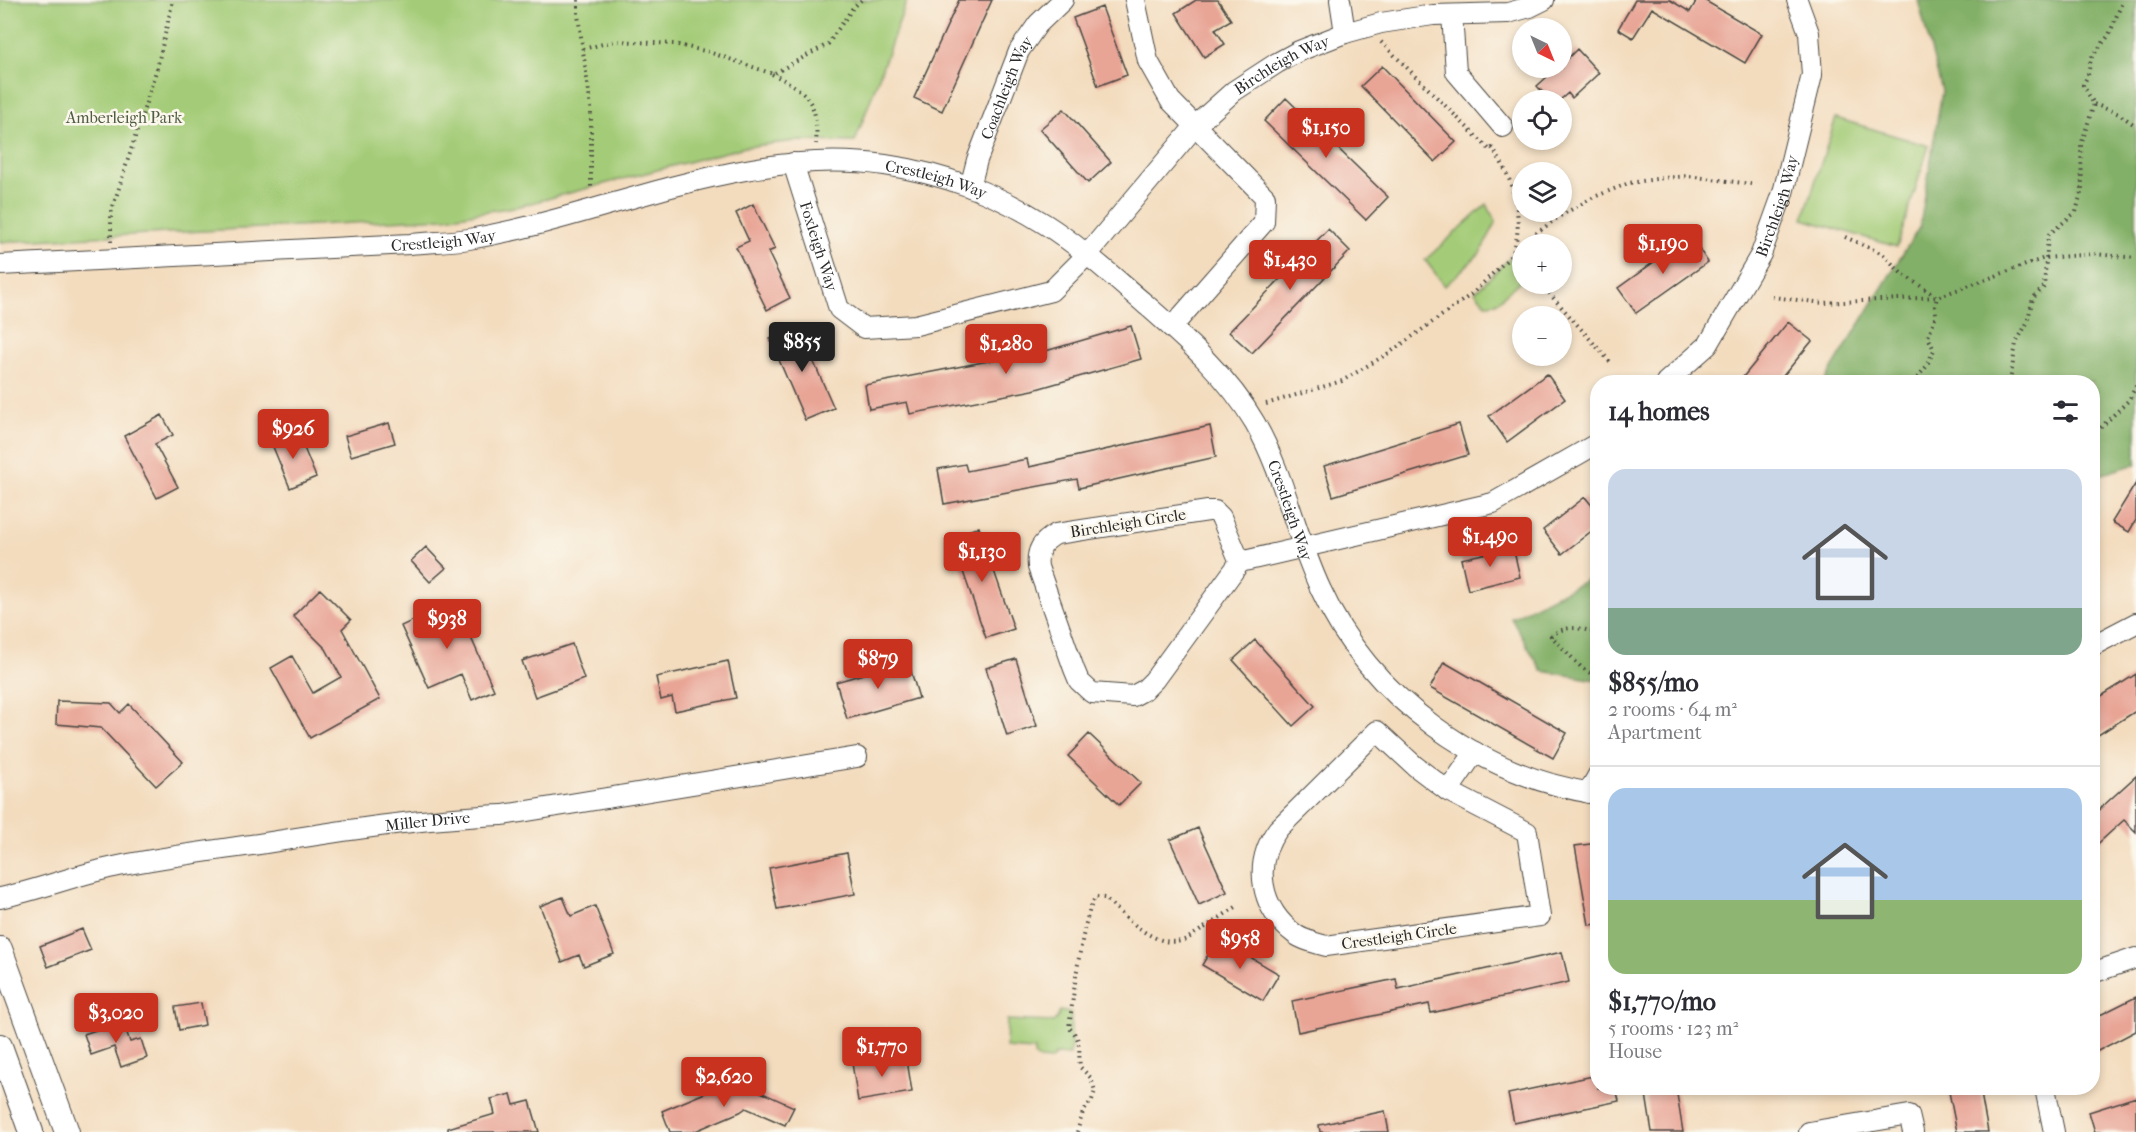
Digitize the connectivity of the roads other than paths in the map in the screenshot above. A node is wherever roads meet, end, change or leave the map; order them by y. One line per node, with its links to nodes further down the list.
1 (1063, 0): 11 (street, Coachleigh Way)
2 (1135, 0): 8 (street)
3 (1340, 0): 7 (street)
4 (1544, 0): 6 (street, Birchleigh Way)
5 (1797, 0): 15 (street, Birchleigh Way)
6 (1452, 15): 7 (street, Birchleigh Way); 9 (street)
7 (1345, 33): 8 (street, Birchleigh Way)
8 (1196, 125): 12 (street, Birchleigh Way); 14 (street)
9 (1503, 127)
10 (793, 163): 11 (street, Crestleigh Way); 12 (street, Foxleigh Way); 13 (street, Crestleigh Way)
11 (970, 187): 12 (street, Crestleigh Way)
12 (1087, 255): 14 (street, Crestleigh Way)
13 (0, 265)
14 (1172, 327): 17 (street, Crestleigh Way)
15 (1674, 375)
16 (1590, 448): 17 (street)
17 (1304, 546): 18 (street); 21 (street, Crestleigh Way)
18 (1240, 562): 18 (street, Birchleigh Circle)
19 (2136, 623): 20 (street)
20 (2100, 642)
21 (1475, 752): 23 (street); 24 (street, Crestleigh Way)
22 (857, 757): 25 (street, Miller Drive)
23 (1448, 791): 23 (street, Crestleigh Circle)
24 (1590, 793)
25 (0, 898)
26 (0, 949): 32 (main road)
27 (2136, 958): 28 (street)
28 (2100, 971)
29 (0, 1046): 31 (main road)
30 (2046, 1095): 35 (street)
31 (31, 1132)
32 (68, 1132)
33 (1809, 1132): 34 (street)
34 (1913, 1132)
35 (2054, 1132)

